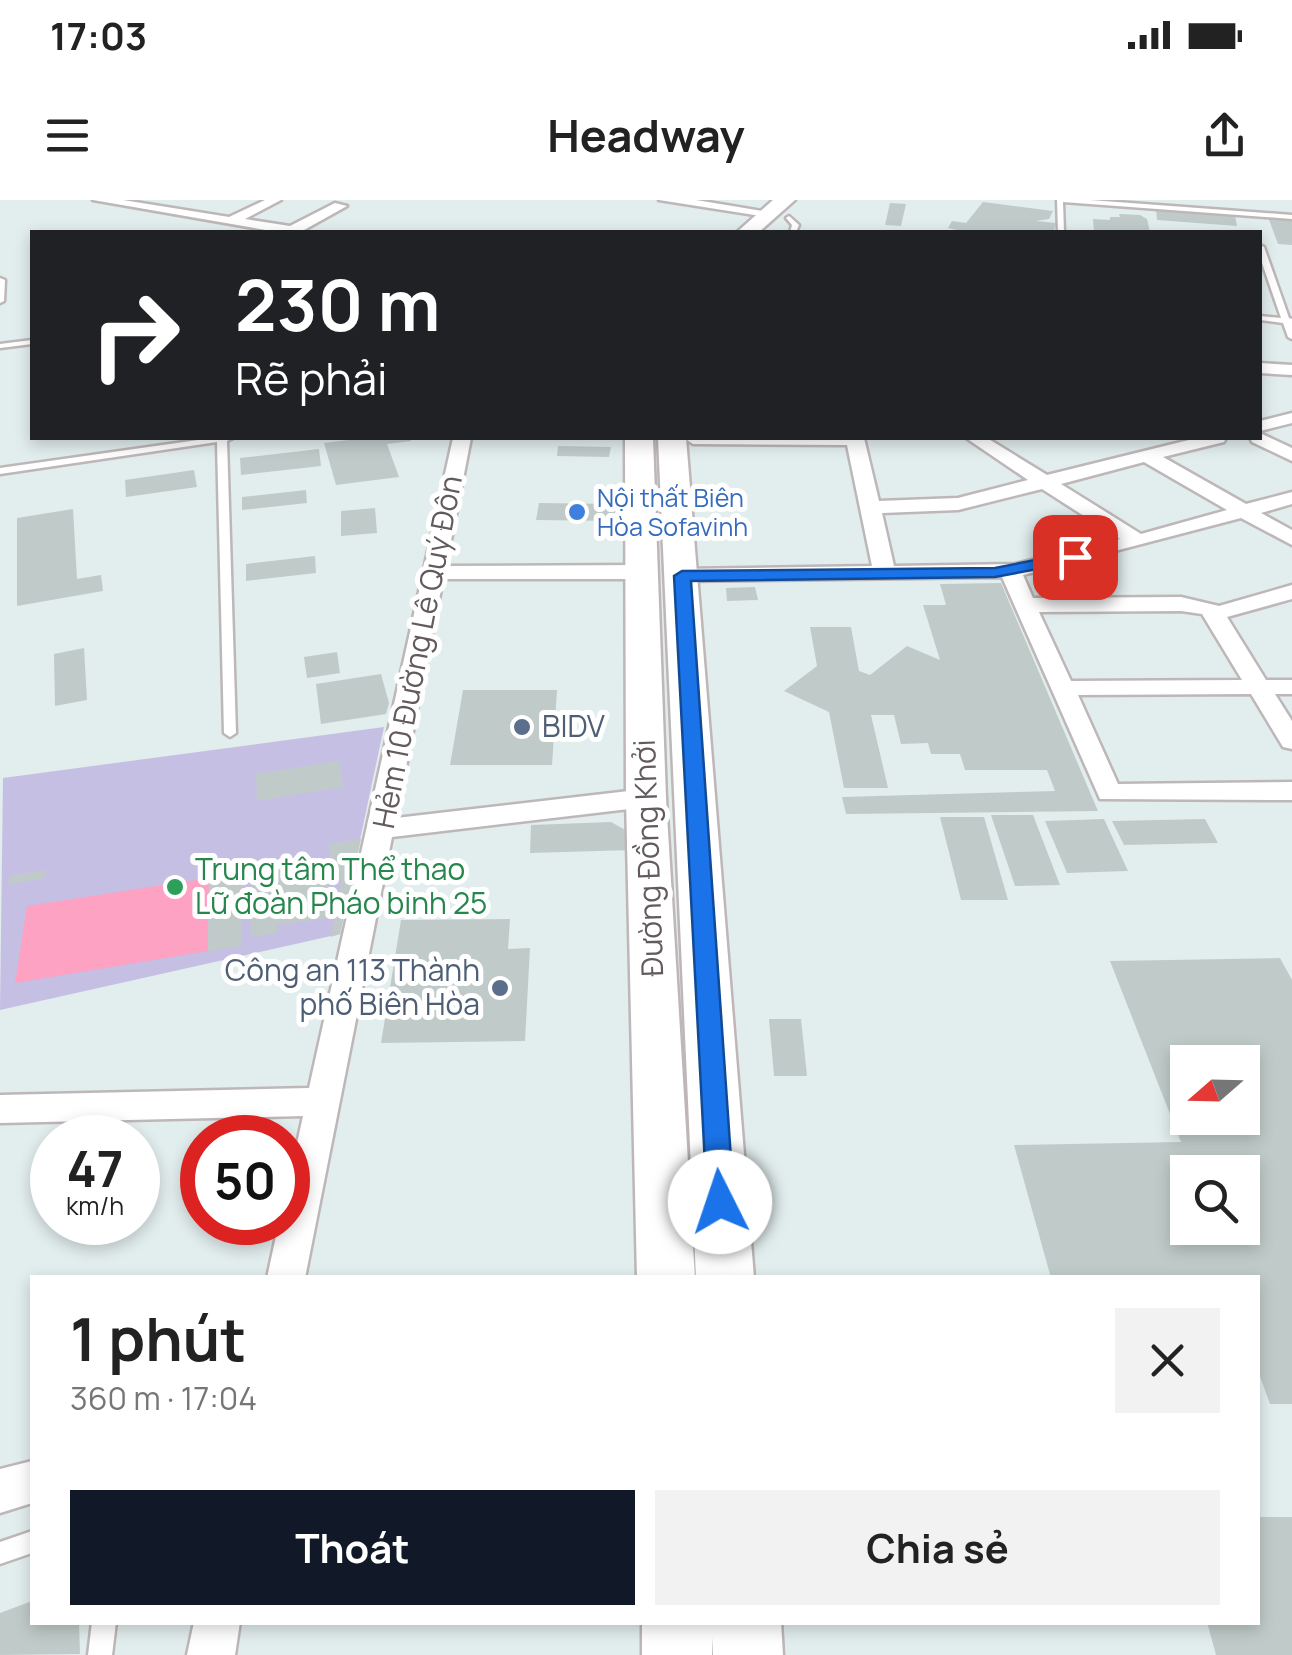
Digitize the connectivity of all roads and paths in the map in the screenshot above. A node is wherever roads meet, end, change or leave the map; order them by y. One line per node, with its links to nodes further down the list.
1 (98, 200): 9 (street)
2 (275, 200): 9 (street)
3 (665, 200): 10 (street)
4 (808, 200): 10 (main road)
5 (1062, 200): 7 (lane); 15 (lane)
6 (313, 202): 13 (street)
7 (1248, 214): 8 (lane); 11 (lane)
8 (1292, 216)
9 (231, 222): 12 (street)
10 (786, 223): 14 (main road)
11 (1252, 223)
12 (284, 230)
13 (293, 230)
14 (756, 230)
15 (1061, 230)
16 (1262, 253): 19 (lane)
17 (1, 280): 20 (lane)
18 (1262, 296): 19 (lane)
19 (1277, 298): 22 (lane)
20 (0, 302)
21 (1262, 318): 22 (lane)
22 (1289, 321): 23 (lane)
23 (1292, 338)
24 (30, 342): 25 (lane)
25 (0, 346)
26 (1262, 368): 27 (street)
27 (1292, 370)
28 (1292, 418): 29 (street)
29 (1262, 426)
30 (199, 440): 40 (lane)
31 (227, 440): 61 (lane)
32 (462, 440): 51 (street, Hẻm 10 Đường Lê Quý Đôn)
33 (640, 440): 52 (main road, Đường Đồng Khởi)
34 (672, 440): 52 (main road, Đường Đồng Khởi)
35 (855, 440): 46 (street)
36 (978, 440): 44 (street)
37 (1129, 440): 41 (street)
38 (1209, 440): 41 (street)
39 (1262, 440): 42 (street)
40 (157, 443): 43 (lane)
41 (1152, 454): 44 (street); 47 (street)
42 (1292, 455)
43 (0, 471)
44 (1045, 482): 46 (street); 49 (street)
45 (1292, 498): 47 (street)
46 (868, 508): 53 (street)
47 (1244, 512): 48 (street); 49 (street)
48 (1292, 539)
49 (1138, 541): 50 (street)
50 (1010, 571): 53 (street); 55 (street)
51 (435, 573): 52 (street); 65 (street, Hẻm 10 Đường Lê Quý Đôn)
52 (661, 574): 53 (street); 57 (main road, Đường Đồng Khởi)
53 (885, 574)
54 (1292, 592): 56 (street)
55 (1027, 605): 56 (street); 60 (street)
56 (1214, 614): 59 (street)
57 (665, 667): 64 (main road, Đường Đồng Khởi); 70 (main road, Đường Đồng Khởi)
58 (1292, 686): 59 (street)
59 (1259, 687): 60 (street); 62 (street)
60 (1063, 688): 63 (street)
61 (230, 732)
62 (1292, 741)
63 (1292, 791)
64 (646, 798): 65 (street); 69 (main road, Đường Đồng Khởi)
65 (383, 829): 66 (street, Hẻm 10 Đường Lê Quý Đôn)
66 (323, 1102): 67 (street); 68 (street, Hẻm 10 Đường Lê Quý Đôn)
67 (0, 1109)
68 (287, 1275)
69 (666, 1275)
70 (725, 1275)
71 (30, 1482): 72 (street)
72 (0, 1490)
73 (30, 1543): 74 (lane)
74 (0, 1553)
75 (104, 1625): 79 (lane)
76 (216, 1625): 80 (street)
77 (676, 1625): 81 (main road)
78 (746, 1625): 82 (main road)
79 (100, 1655)
80 (211, 1655)
81 (678, 1655)
82 (748, 1655)

